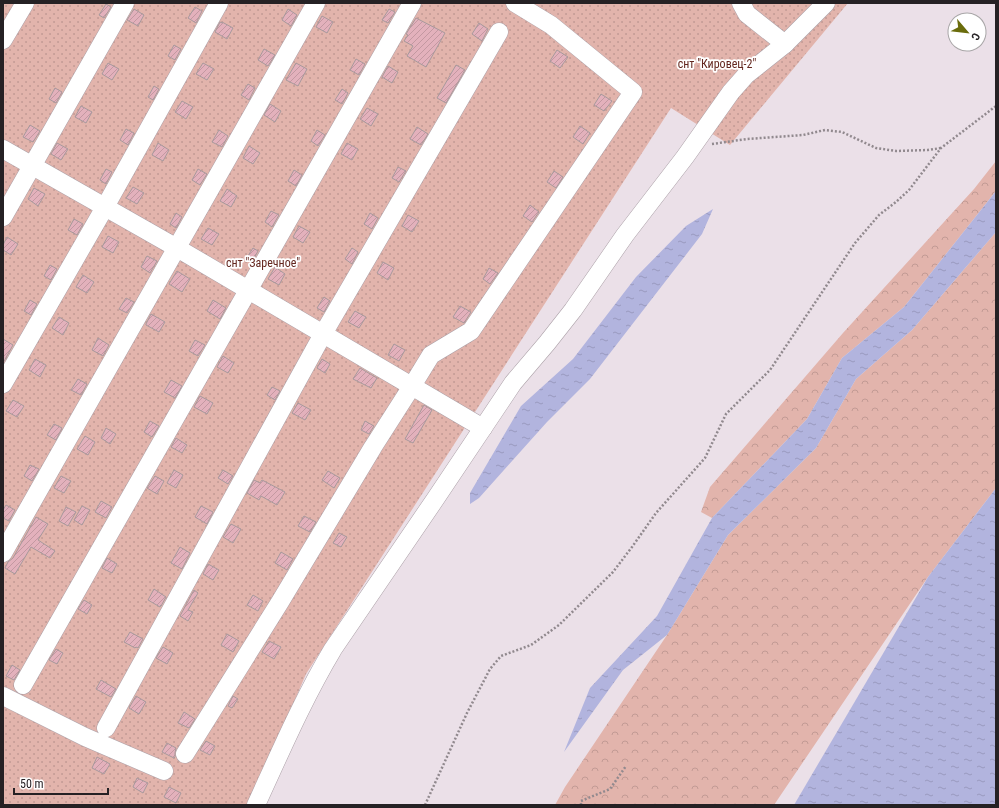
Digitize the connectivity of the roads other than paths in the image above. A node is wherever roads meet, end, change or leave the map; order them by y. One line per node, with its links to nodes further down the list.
1 (25, 3): 10 (street)
2 (125, 3): 13 (street)
3 (219, 3): 14 (street)
4 (316, 3): 16 (street)
5 (412, 3): 17 (street)
6 (515, 3): 20 (street)
7 (741, 3): 11 (street)
8 (826, 3): 11 (street)
9 (499, 32): 18 (street)
10 (3, 40)
11 (785, 44): 21 (street)
12 (3, 149): 13 (street)
13 (32, 166): 14 (street); 15 (street)
14 (105, 208): 16 (street); 19 (street)
15 (3, 217)
16 (177, 248): 17 (street); 22 (street)
17 (248, 290): 18 (street); 23 (street)
18 (324, 334): 20 (street); 25 (street)
19 (3, 384)
20 (412, 386): 21 (street); 26 (street)
21 (483, 428): 28 (street)
22 (3, 553)
23 (24, 684)
24 (3, 696): 27 (street)
25 (106, 728)
26 (185, 754)
27 (164, 771)
28 (256, 805)

